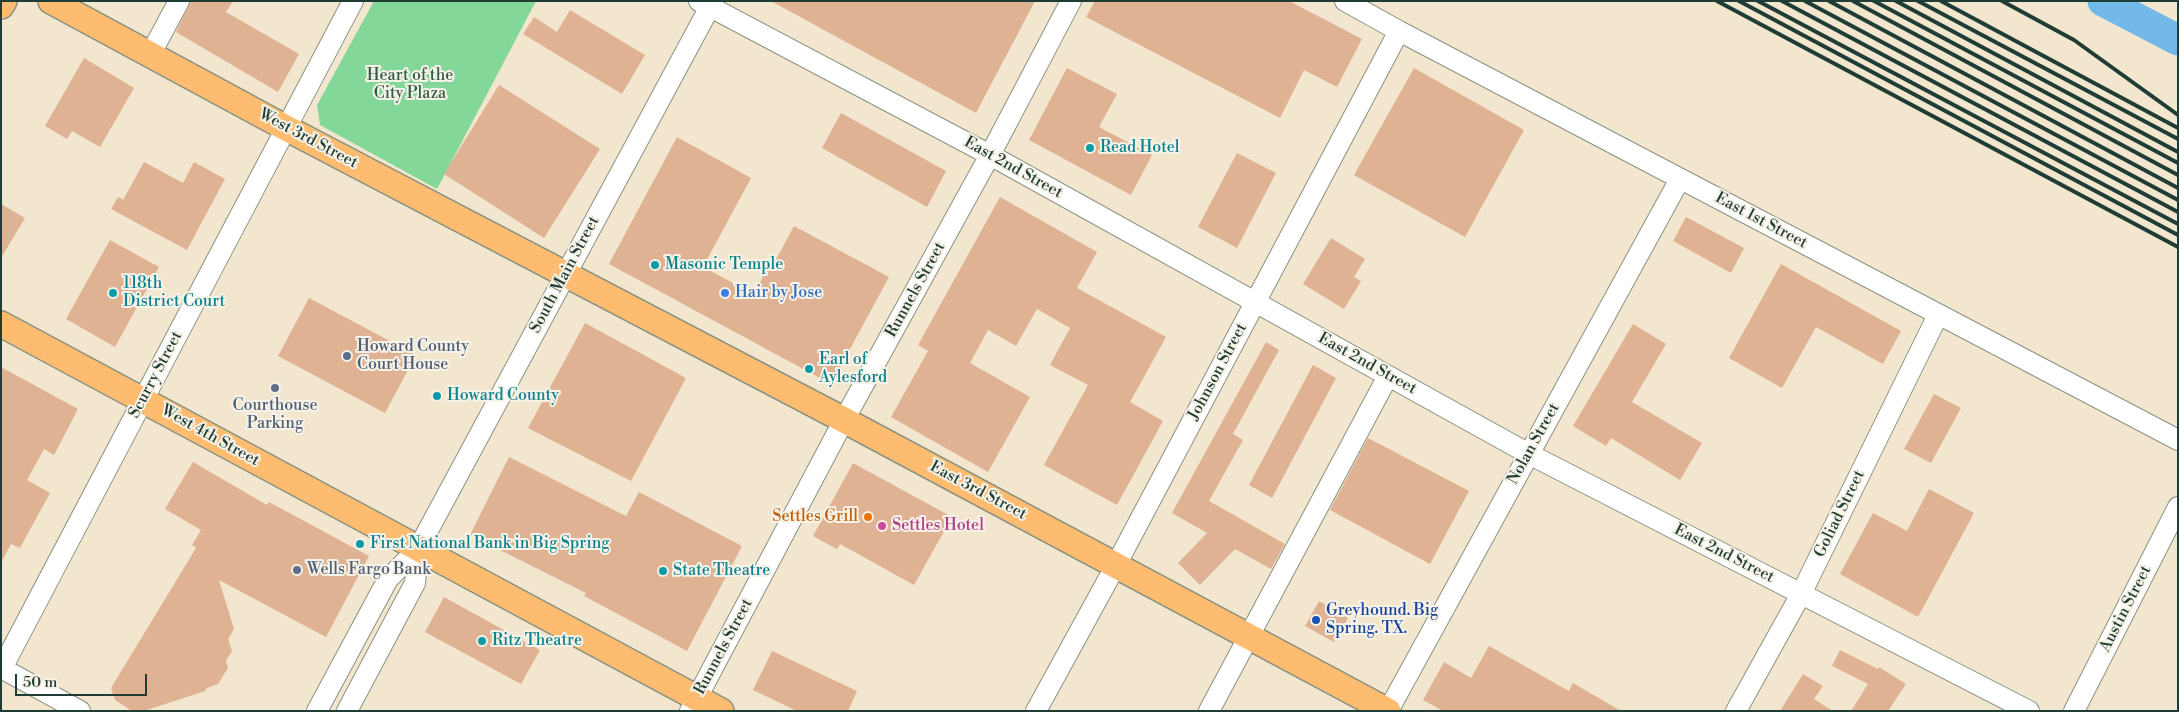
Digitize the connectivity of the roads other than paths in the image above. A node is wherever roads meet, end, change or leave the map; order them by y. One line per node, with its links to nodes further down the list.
1 (4, 1): 8 (main road)
2 (51, 1): 10 (main road, West 3rd Street)
3 (179, 1): 10 (street)
4 (353, 1): 11 (street, Scurry Street)
5 (1071, 1): 12 (street, Runnels Street)
6 (1345, 1): 9 (street, East 1st Street)
7 (707, 3): 12 (street, East 2nd Street); 14 (street, South Main Street)
8 (1, 6)
9 (1399, 31): 13 (street, East 1st Street); 15 (street, Johnson Street)
10 (150, 55): 11 (main road, West 3rd Street)
11 (286, 128): 14 (main road, West 3rd Street); 19 (street, Scurry Street)
12 (990, 155): 15 (street, East 2nd Street); 20 (street, Runnels Street)
13 (1680, 179): 16 (street, East 1st Street); 22 (street, Nolan Street)
14 (565, 275): 20 (main road, East 3rd Street); 24 (street, South Main Street)
15 (1255, 302): 18 (street, East 2nd Street); 25 (street, Johnson Street)
16 (1938, 315): 21 (street, East 1st Street); 26 (street, Goliad Street)
17 (4, 332): 19 (main road, West 4th Street)
18 (1388, 376): 22 (street, East 2nd Street); 27 (street)
19 (143, 400): 24 (main road, West 4th Street); 28 (street, Scurry Street)
20 (844, 420): 25 (main road, East 3rd Street); 29 (street, Runnels Street)
21 (2178, 440)
22 (1528, 454): 26 (street, East 2nd Street); 36 (street, Nolan Street)
23 (2178, 507): 39 (street, Austin Street)
24 (418, 549): 29 (main road, West 4th Street); 31 (street, South Main Street); 32 (street, South Main Street)
25 (1116, 565): 27 (main road, East 3rd Street); 34 (street, Johnson Street)
26 (1801, 594): 37 (street, Goliad Street); 38 (street, East 2nd Street)
27 (1249, 636): 35 (street); 36 (main road, East 3rd Street)
28 (2, 668): 30 (street)
29 (693, 704): 33 (main road, West 4th Street)
30 (80, 711)
31 (317, 711)
32 (347, 711)
33 (721, 711)
34 (1036, 711)
35 (1209, 711)
36 (1388, 711)
37 (1736, 711)
38 (2029, 711)
39 (2074, 711)

